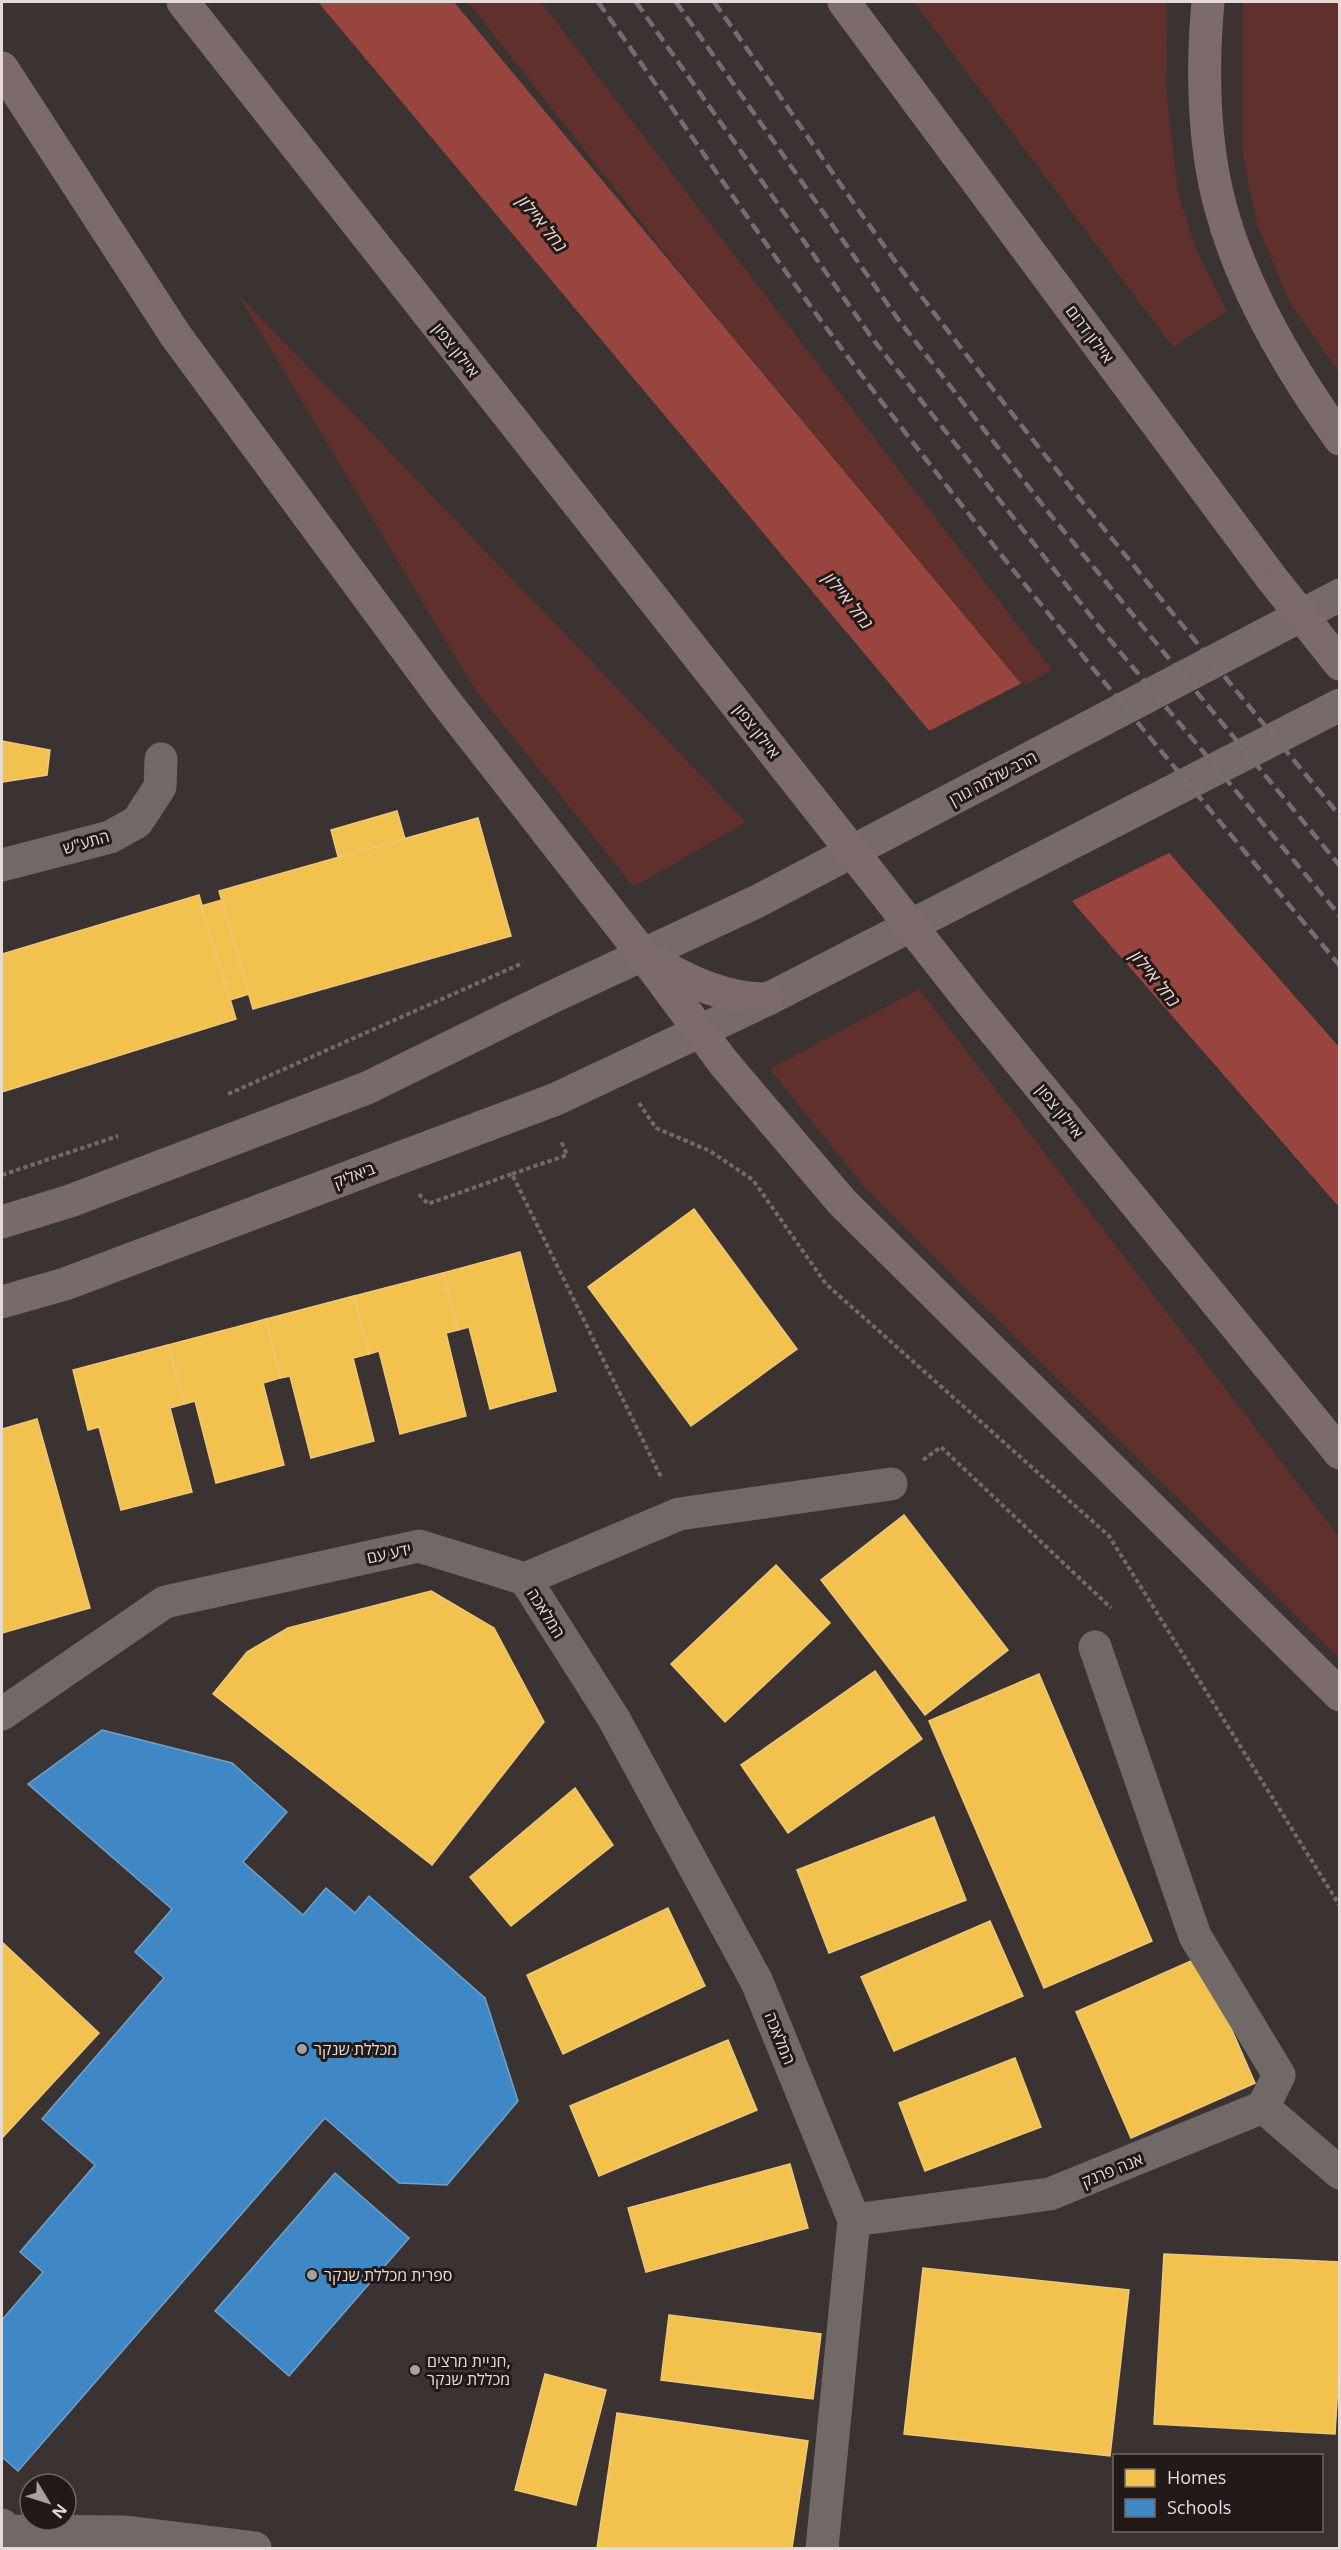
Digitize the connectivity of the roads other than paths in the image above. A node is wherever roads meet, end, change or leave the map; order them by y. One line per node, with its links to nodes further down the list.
1 (183, 2): 16 (highway, איילון צפון)
2 (844, 2): 7 (highway, איילון דרום)
3 (1208, 2): 5 (highway)
4 (2, 68): 11 (highway)
5 (1340, 439)
6 (1340, 595): 11 (main road, הרב שלמה גורן)
7 (1340, 664)
8 (1340, 705): 12 (main road)
9 (161, 759): 10 (street, התע"ש)
10 (2, 865)
11 (644, 956): 12 (highway); 13 (highway); 14 (main road)
12 (768, 999): 13 (main road)
13 (700, 1031): 15 (main road, ביאליק); 20 (highway)
14 (2, 1222)
15 (2, 1302)
16 (1340, 1454)
17 (891, 1484): 18 (street)
18 (525, 1579): 21 (street, ידע עם); 24 (street, המלאכה)
19 (1095, 1647): 22 (street)
20 (1340, 1695)
21 (2, 1714)
22 (1263, 2107): 23 (street); 24 (street, אנה פרנק)
23 (1340, 2173)
24 (854, 2220): 27 (street, המלאכה)
25 (4, 2532): 26 (street)
26 (255, 2548)
27 (822, 2548)

